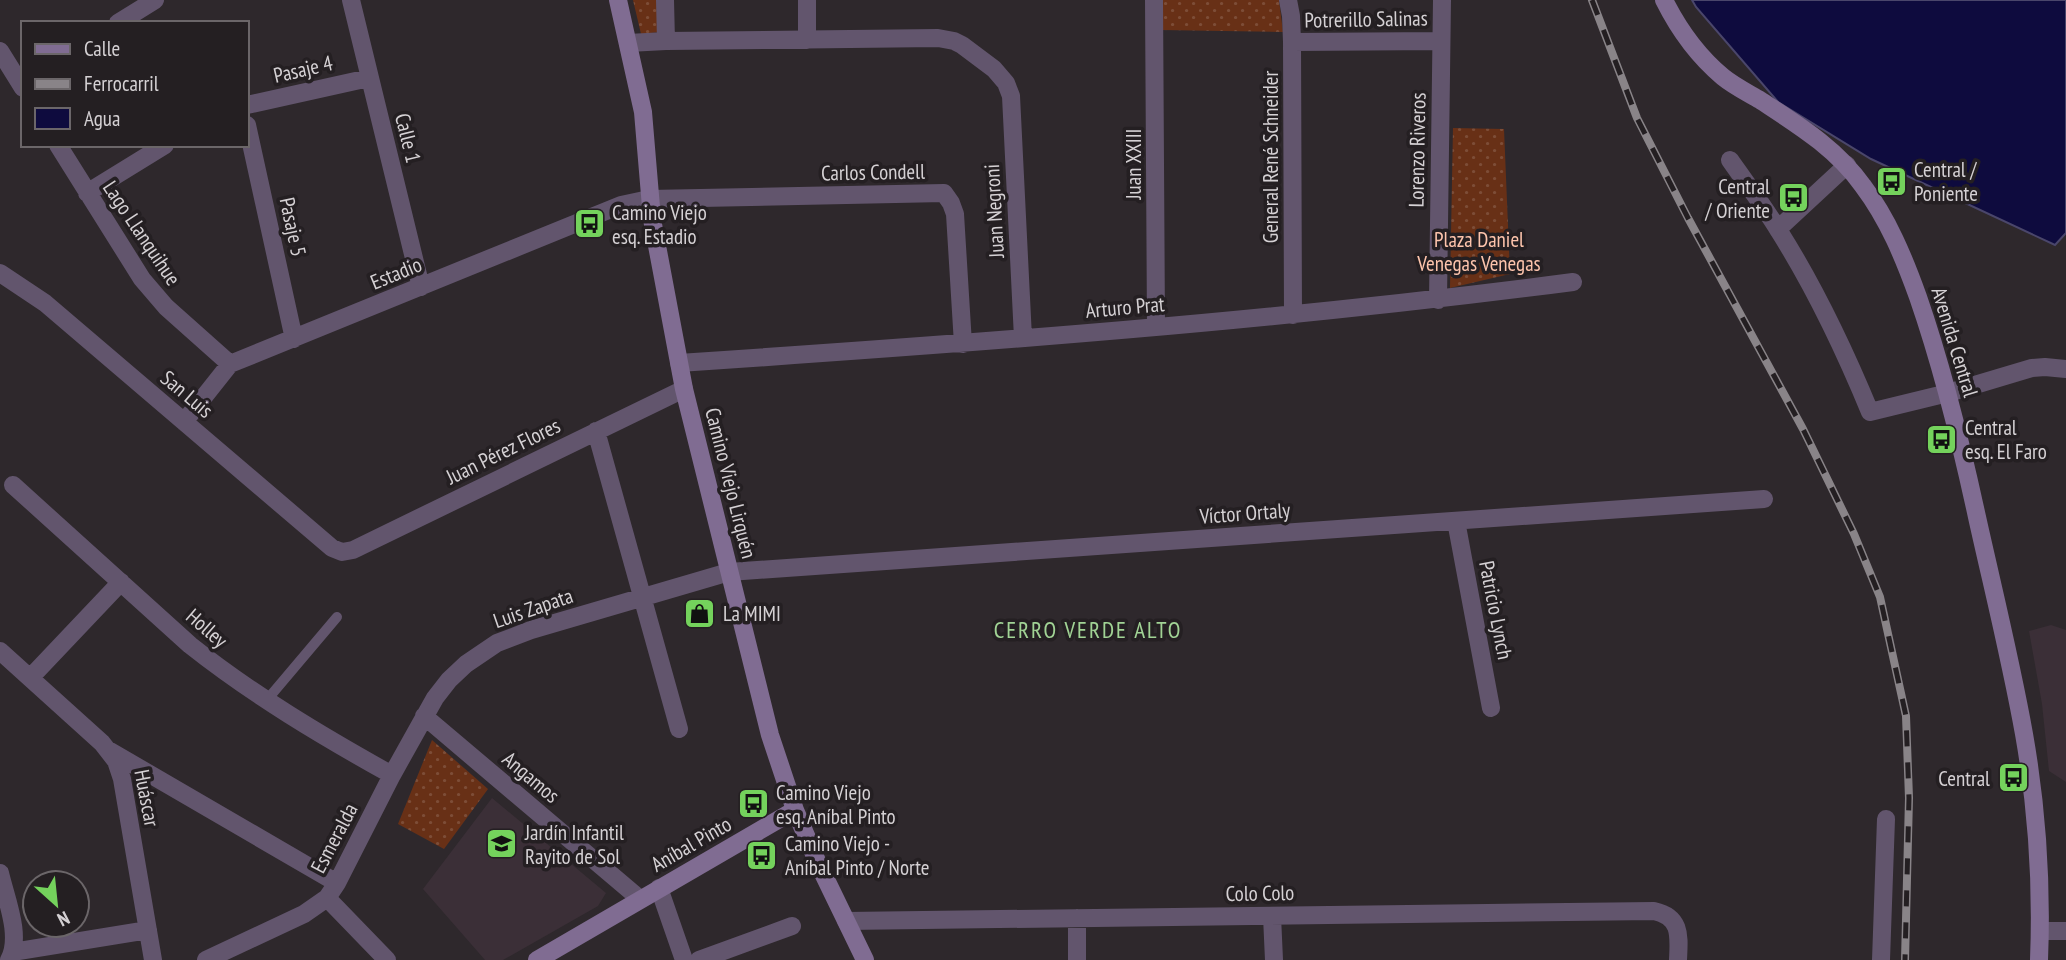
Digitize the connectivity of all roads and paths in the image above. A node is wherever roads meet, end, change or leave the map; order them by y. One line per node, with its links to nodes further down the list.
1 (155, 0): 10 (street)
2 (351, 0): 17 (street, Calle 1)
3 (618, 0): 14 (street, Camino Viejo Lirquén)
4 (665, 0): 12 (street)
5 (807, 0): 11 (street)
6 (1154, 0): 33 (street, Juan XXIII)
7 (1287, 0): 15 (street, General René Schneider)
8 (1442, 0): 13 (street, Lorenzo Riveros)
9 (1664, 0): 24 (street, Avenida Central)
10 (121, 21)
11 (807, 40): 12 (street); 34 (street, Juan Negroni)
12 (666, 41): 14 (street)
13 (1441, 41): 15 (street, Potrerillo Salinas); 31 (street, Lorenzo Riveros)
14 (628, 43): 26 (street, Camino Viejo Lirquén)
15 (1292, 43): 32 (street, General René Schneider)
16 (0, 51): 18 (street)
17 (369, 78): 19 (street, Pasaje 4); 30 (street, Calle 1)
18 (21, 82)
19 (248, 105)
20 (248, 130): 35 (street, Pasaje 5)
21 (59, 147): 25 (street, Lago Llanquihue)
22 (162, 147): 25 (street)
23 (1730, 160): 27 (street)
24 (1847, 165): 27 (street); 41 (street, Avenida Central)
25 (88, 193): 38 (street, Lago Llanquihue)
26 (649, 199): 30 (street, Estadio); 36 (street, Carlos Condell); 37 (street, Camino Viejo Lirquén)
27 (1778, 229): 41 (street)
28 (0, 273): 42 (street, San Luis)
29 (1573, 282): 31 (street, Arturo Prat)
30 (421, 287): 35 (street, Estadio)
31 (1438, 300): 32 (street, Arturo Prat)
32 (1293, 315): 33 (street, Arturo Prat)
33 (1156, 327): 34 (street, Arturo Prat)
34 (1023, 338): 36 (street, Arturo Prat)
35 (294, 339): 38 (street, Estadio)
36 (963, 344): 37 (street, Arturo Prat)
37 (679, 363): 40 (street, Camino Viejo Lirquén)
38 (230, 365): 42 (street, Estadio)
39 (2066, 369): 41 (street)
40 (684, 388): 43 (street, Juan Pérez Flores); 48 (street, Camino Viejo Lirquén)
41 (1948, 393): 72 (street, Avenida Central)
42 (184, 422): 47 (street, San Luis)
43 (596, 431): 47 (street, Juan Pérez Flores); 50 (street)
44 (13, 485): 49 (street, Holley)
45 (1763, 499): 46 (street, Víctor Ortaly)
46 (1456, 521): 48 (street, Víctor Ortaly); 55 (street, Patricio Lynch)
47 (342, 552)
48 (729, 572): 50 (street, Luis Zapata); 60 (street, Camino Viejo Lirquén)
49 (121, 582): 53 (street); 54 (street, Holley)
50 (642, 597): 56 (street, Luis Zapata); 57 (street)
51 (337, 617): 54 (lane)
52 (0, 651): 53 (street, Huáscar)
53 (30, 678): 58 (street, Huáscar)
54 (267, 701): 59 (street, Holley)
55 (1491, 708)
56 (424, 716): 59 (street, Esmeralda); 65 (street, Angamos)
57 (679, 729)
58 (110, 751): 64 (street); 70 (street, Huáscar)
59 (393, 775): 64 (street, Esmeralda)
60 (795, 810): 63 (street, Aníbal Pinto); 68 (street, Camino Viejo Lirquén)
61 (1886, 820): 84 (street)
62 (0, 873): 73 (street)
63 (659, 888): 65 (street, Aníbal Pinto); 78 (street)
64 (332, 890): 76 (street, Esmeralda); 77 (street)
65 (640, 900): 74 (street, Aníbal Pinto)
66 (1272, 916): 67 (street, Colo Colo); 82 (street); 83 (street, Colo Colo)
67 (1077, 918): 68 (street, Colo Colo); 81 (street)
68 (846, 921): 80 (street, Camino Viejo Lirquén)
69 (792, 926): 79 (street)
70 (148, 930): 73 (street); 75 (street, Huáscar)
71 (2066, 931): 72 (street)
72 (2040, 932): 85 (street, Avenida Central)
73 (15, 957)
74 (547, 957)
75 (153, 960)
76 (207, 960)
77 (387, 960)
78 (684, 960)
79 (699, 960)
80 (865, 960)
81 (1077, 960)
82 (1274, 960)
83 (1678, 960)
84 (1881, 960)
85 (2039, 960)

